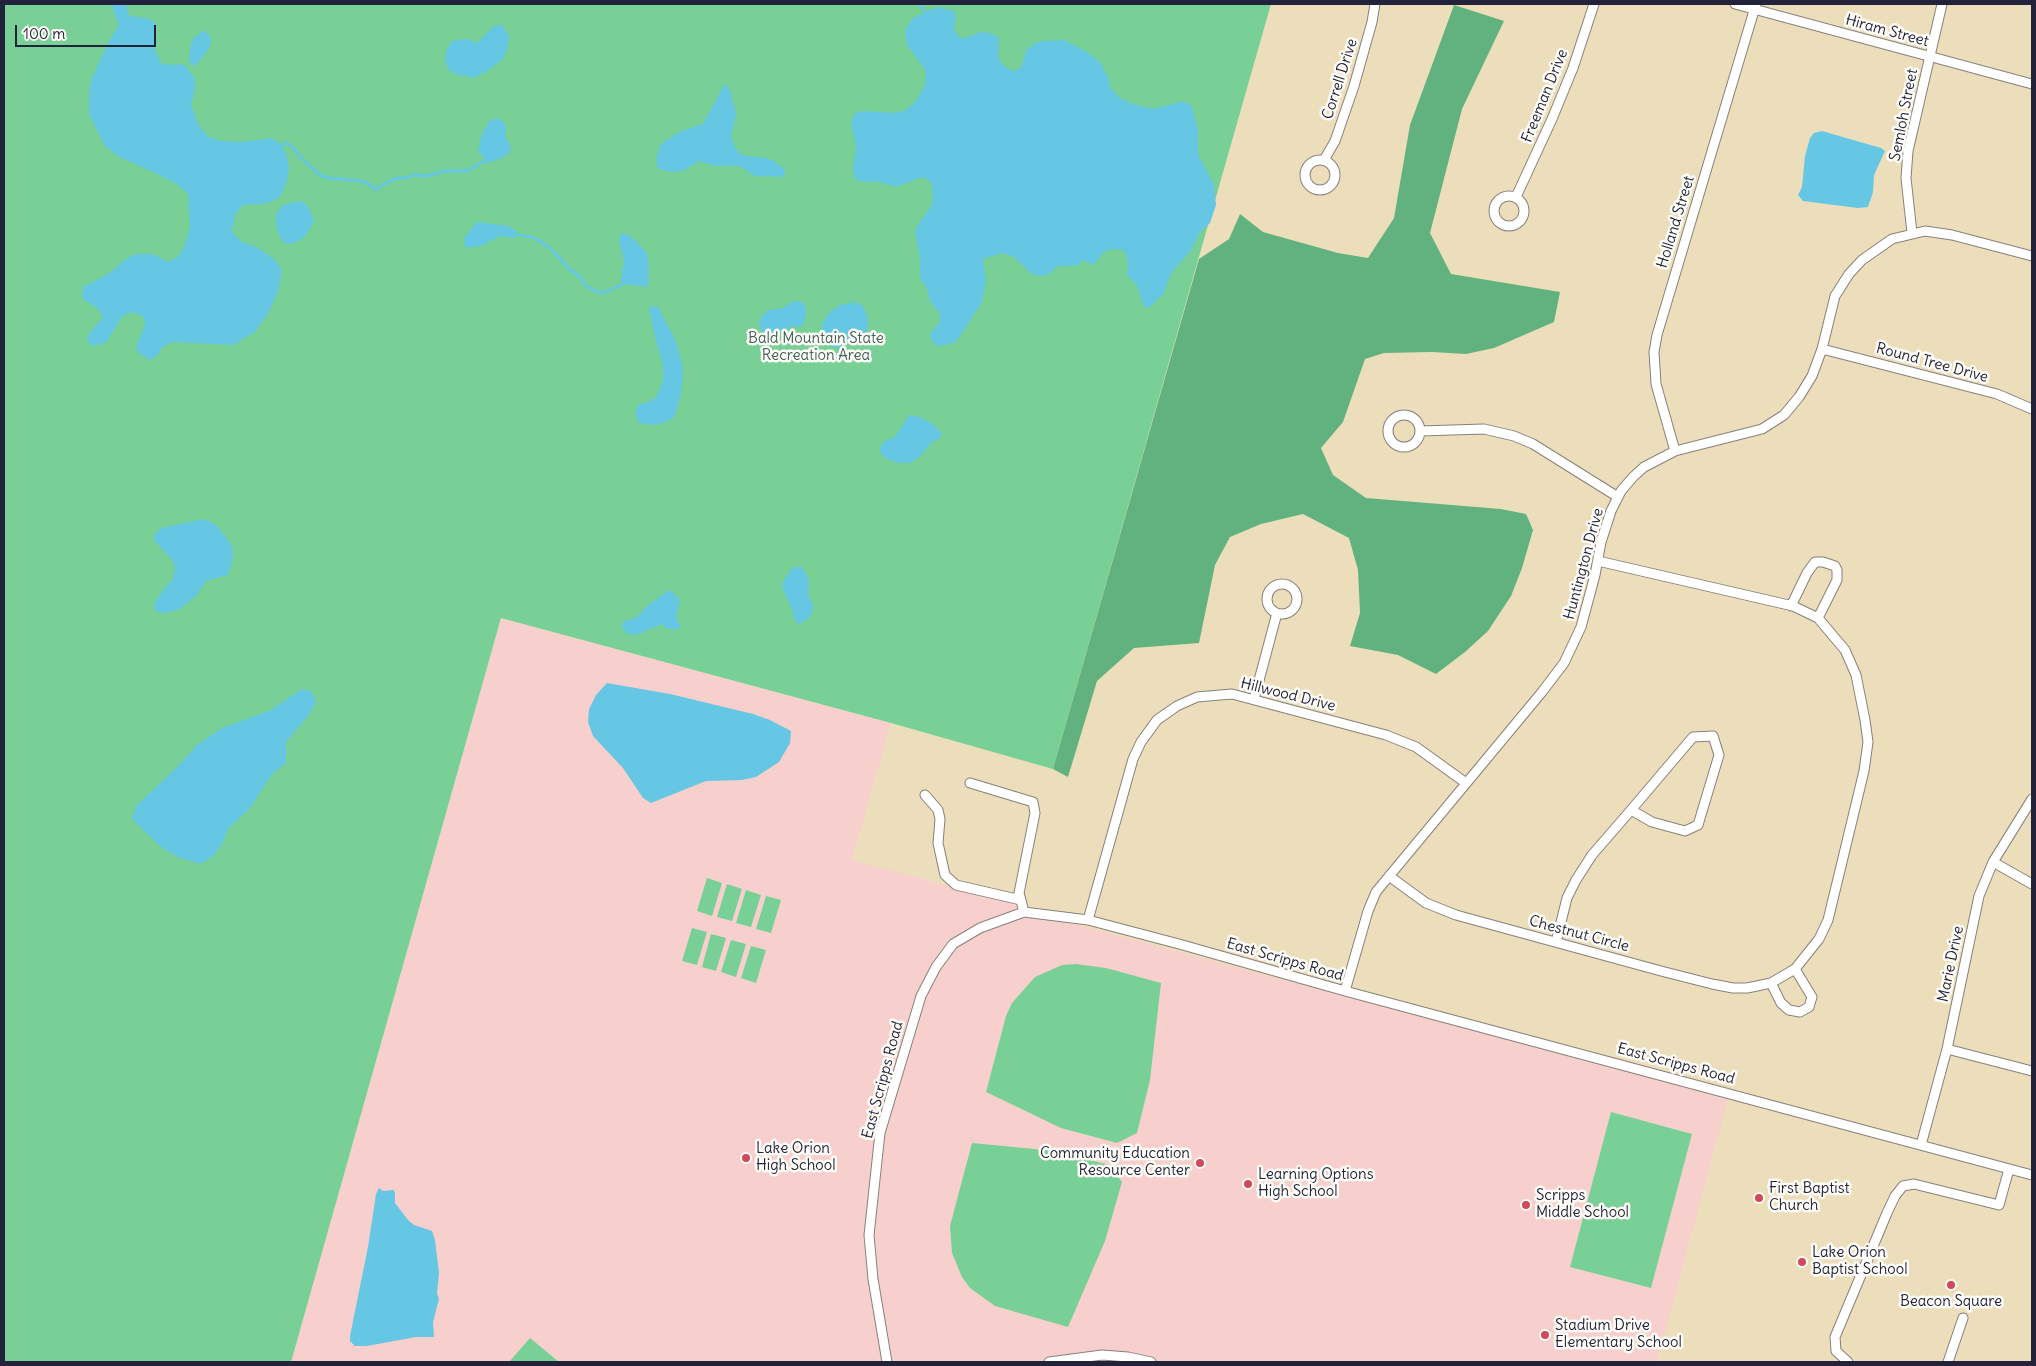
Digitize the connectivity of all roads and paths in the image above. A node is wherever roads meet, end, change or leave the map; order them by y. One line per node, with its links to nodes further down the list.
1 (1375, 4): 8 (street, Correll Drive)
2 (1594, 4): 9 (street, Freeman Drive)
3 (1736, 4): 5 (street, Hiram Street)
4 (1942, 4): 6 (street, Semloh Street)
5 (1755, 6): 6 (street, Hiram Street); 15 (street, Holland Street)
6 (1930, 57): 7 (street, Hiram Street); 10 (street, Semloh Street)
7 (2032, 84)
8 (1324, 160)
9 (1516, 197)
10 (1912, 233): 11 (street, Huntington Drive); 12 (street, Huntington Drive)
11 (2032, 256)
12 (1822, 349): 13 (street, Round Tree Drive); 15 (street, Huntington Drive)
13 (2032, 409)
14 (1420, 431): 16 (street)
15 (1675, 451): 16 (street, Huntington Drive)
16 (1618, 497): 17 (street, Huntington Drive)
17 (1598, 560): 18 (street, Chestnut Circle); 23 (street, Huntington Drive)
18 (1791, 606): 20 (street, Chestnut Circle); 20 (street)
19 (1277, 613): 21 (street)
20 (1818, 618): 34 (street, Chestnut Circle)
21 (1254, 698): 23 (street, Hillwood Drive); 32 (street, Hillwood Drive)
22 (970, 782): 30 (street)
23 (1466, 783): 28 (street, Huntington Drive)
24 (925, 795): 30 (street)
25 (2032, 798): 27 (street, Marie Drive)
26 (1630, 810): 26 (street); 33 (street)
27 (1993, 862): 29 (street); 37 (street, Marie Drive)
28 (1389, 876): 33 (street, Chestnut Circle); 36 (street, Huntington Drive)
29 (2032, 884)
30 (1021, 900): 31 (street)
31 (1024, 912): 32 (street, East Scripps Road); 43 (street, East Scripps Road)
32 (1088, 920): 36 (street, East Scripps Road)
33 (1556, 942): 35 (street, Chestnut Circle)
34 (1795, 969): 35 (street, Chestnut Circle); 35 (street)
35 (1771, 983)
36 (1345, 991): 39 (street, East Scripps Road)
37 (1947, 1049): 38 (street); 39 (street, Marie Drive)
38 (2032, 1070)
39 (1921, 1145): 40 (street, East Scripps Road)
40 (2008, 1169): 41 (street, East Scripps Road); 46 (street)
41 (2032, 1175)
42 (1963, 1318): 47 (street)
43 (887, 1362)
44 (1049, 1362): 45 (street)
45 (1151, 1362)
46 (1848, 1362)
47 (1948, 1362)

